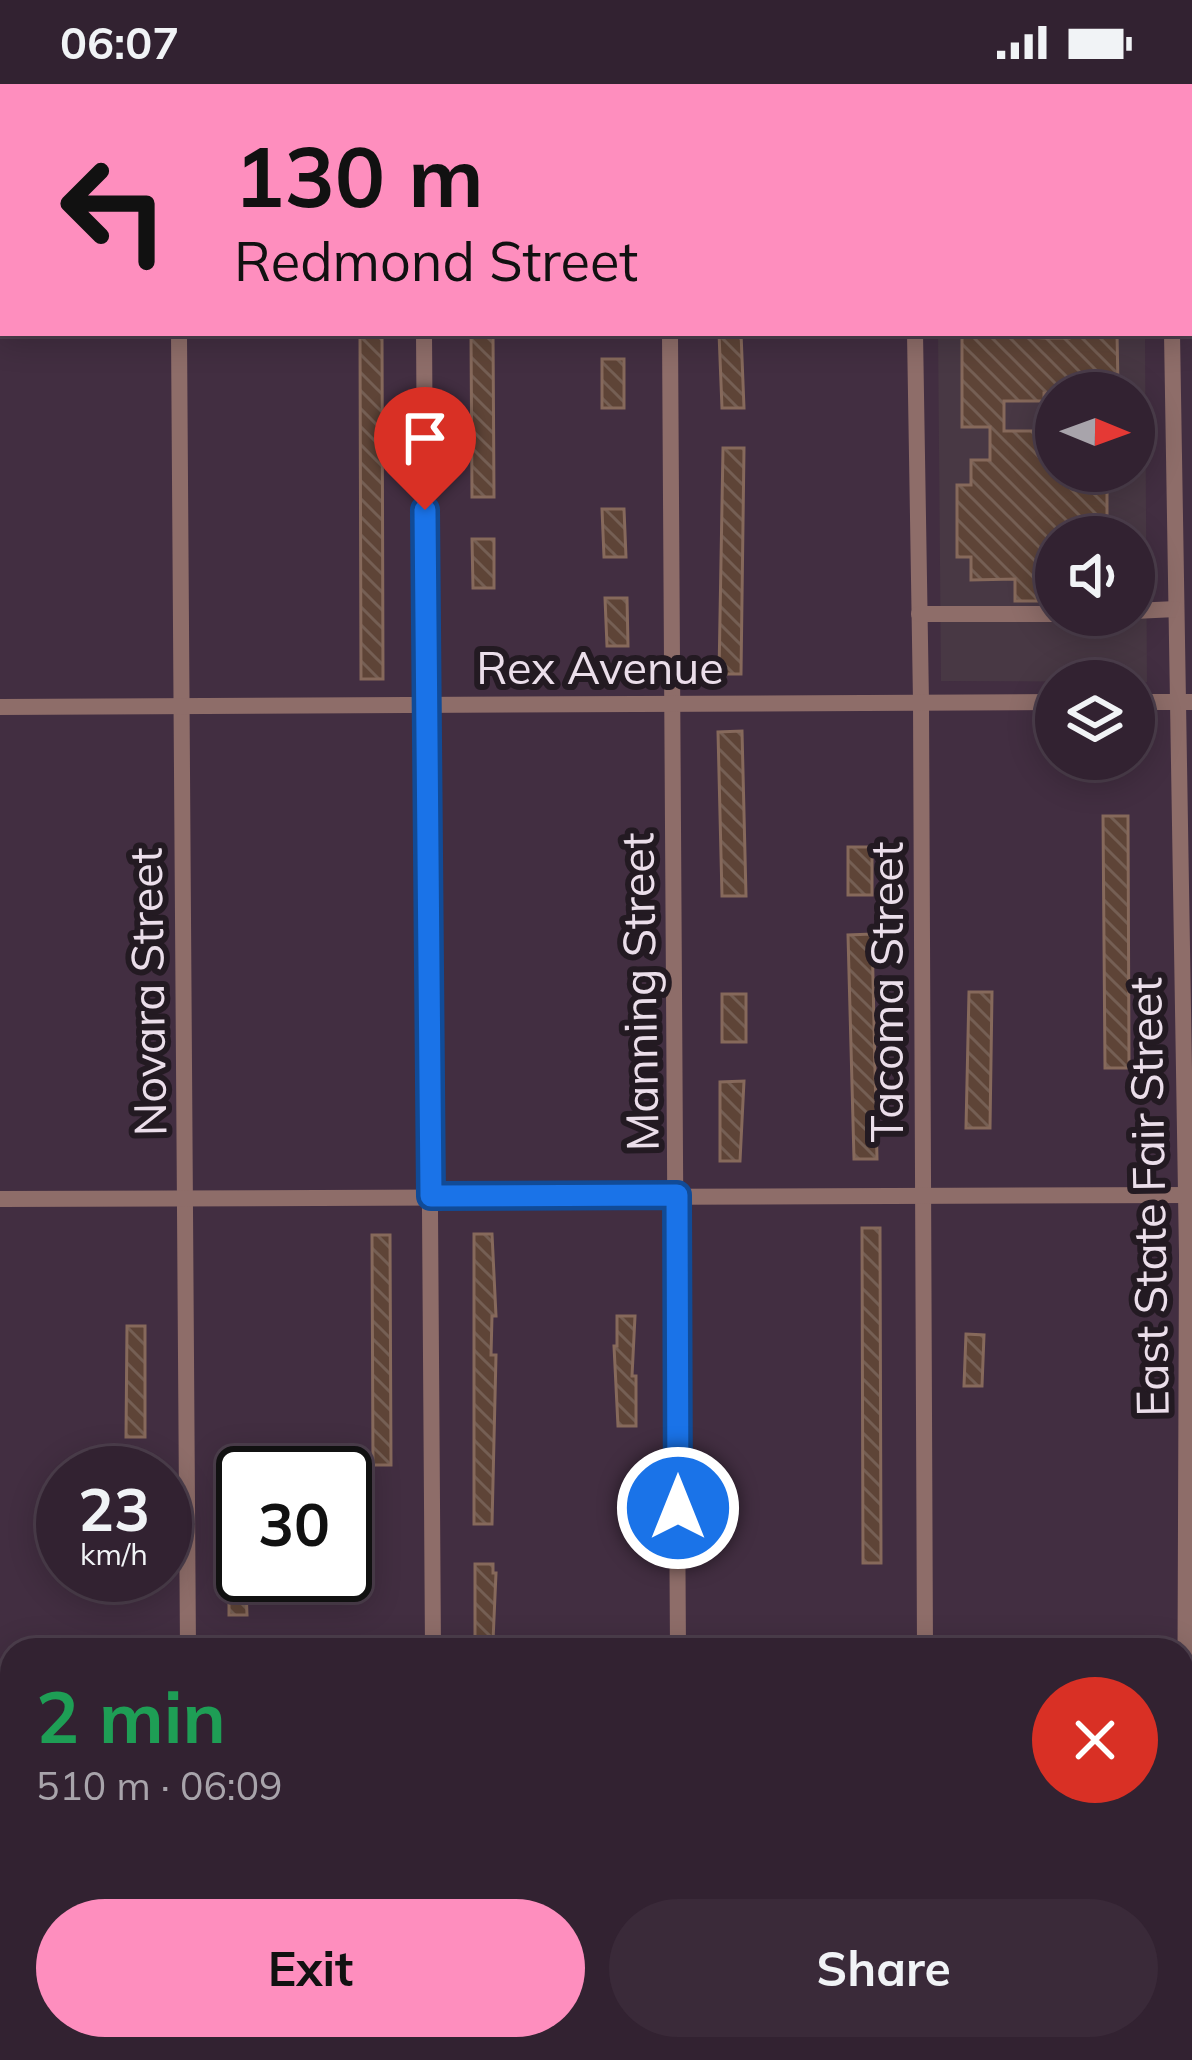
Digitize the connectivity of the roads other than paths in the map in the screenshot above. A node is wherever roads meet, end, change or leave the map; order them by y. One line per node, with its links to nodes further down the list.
1 (179, 336): 15 (street, Novara Street)
2 (424, 336): 14 (street)
3 (670, 336): 13 (street, Manning Street)
4 (914, 336): 8 (street, Tacoma Street)
5 (1172, 336): 6 (street, East State Fair Street)
6 (1176, 609): 7 (street); 12 (street, East State Fair Street)
7 (1155, 610)
8 (919, 614): 9 (street); 10 (street, Tacoma Street)
9 (1035, 614)
10 (921, 702): 11 (street, Rex Avenue); 13 (street, Rex Avenue); 17 (street, Tacoma Street)
11 (1035, 702)
12 (1185, 702): 20 (street, East State Fair Street)
13 (672, 703): 14 (street, Rex Avenue); 18 (street, Manning Street)
14 (426, 705): 15 (street, Rex Avenue); 19 (street)
15 (183, 706): 16 (street, Rex Avenue); 22 (street, Novara Street)
16 (0, 707)
17 (923, 1194): 18 (street); 20 (street); 26 (street, Tacoma Street)
18 (677, 1195): 19 (street); 25 (street, Manning Street)
19 (431, 1196): 22 (street); 24 (street)
20 (1188, 1196): 27 (street, East State Fair Street)
21 (0, 1198): 22 (street)
22 (185, 1198): 23 (street, Novara Street)
23 (188, 1638)
24 (433, 1638)
25 (678, 1638)
26 (925, 1638)
27 (1187, 1638)

